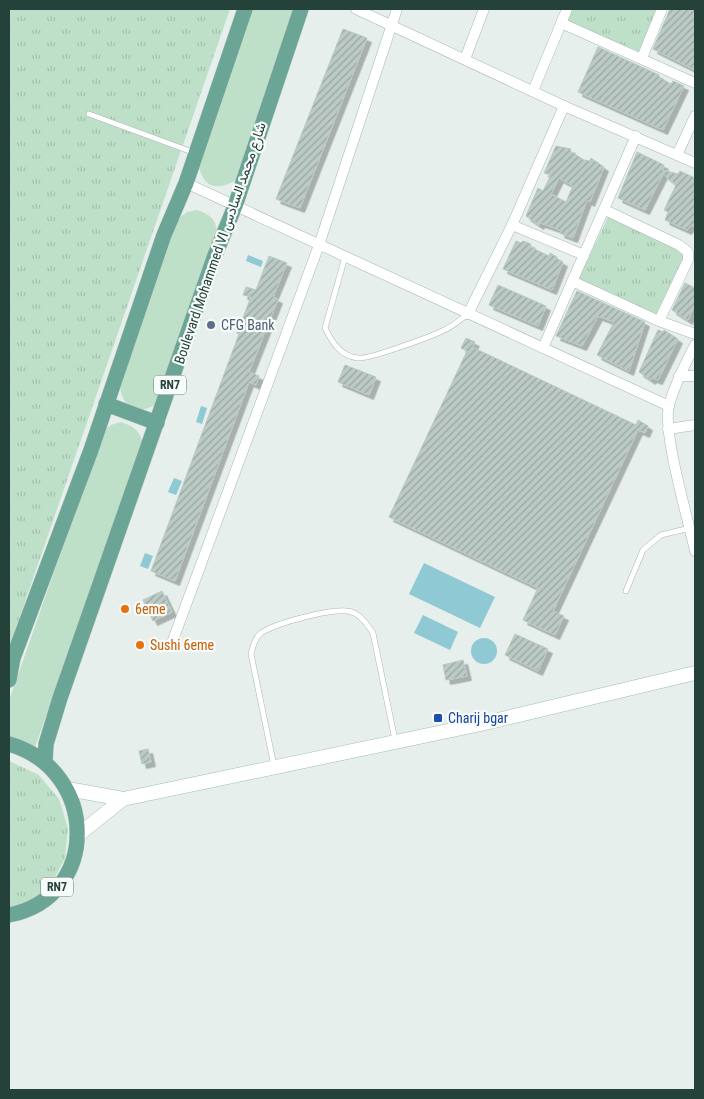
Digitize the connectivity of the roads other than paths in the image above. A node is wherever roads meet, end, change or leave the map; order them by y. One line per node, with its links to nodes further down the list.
1 (245, 9): 18 (main road)
2 (301, 9): 22 (main road, Boulevard Mohammed VI شارع محمد السادس / RN7)
3 (356, 9): 9 (street)
4 (398, 9): 9 (street)
5 (484, 9): 11 (street)
6 (567, 9): 8 (street)
7 (662, 9): 10 (street)
8 (562, 23): 10 (street); 13 (street)
9 (391, 26): 11 (street); 25 (street)
10 (642, 58): 12 (street)
11 (464, 59): 13 (street)
12 (695, 82)
13 (533, 91): 14 (street)
14 (564, 106): 17 (street); 24 (street)
15 (89, 114): 18 (lane)
16 (695, 116): 19 (street)
17 (636, 136): 19 (street); 23 (street)
18 (196, 153): 21 (main road)
19 (677, 155): 20 (street)
20 (695, 163)
21 (186, 183): 22 (street); 36 (main road)
22 (235, 206): 25 (street); 38 (main road, Boulevard Mohammed VI شارع محمد السادس / RN7)
23 (605, 210): 26 (street); 30 (street)
24 (512, 225): 26 (street); 29 (street)
25 (319, 245): 27 (street); 44 (street)
26 (584, 255): 28 (street)
27 (345, 257): 29 (street); 29 (lane)
28 (572, 281): 30 (street); 33 (street)
29 (468, 314): 33 (street)
30 (659, 321): 31 (street)
31 (695, 334)
32 (695, 345): 34 (street)
33 (543, 348): 37 (street)
34 (679, 376): 35 (street); 37 (street)
35 (695, 376)
36 (106, 404): 38 (main road); 45 (main road)
37 (669, 406): 40 (street)
38 (157, 423): 50 (main road, Boulevard Mohammed VI شارع محمد السادس / RN7)
39 (695, 425): 40 (street)
40 (668, 429): 41 (street)
41 (690, 528): 42 (street); 43 (lane)
42 (695, 551)
43 (626, 591)
44 (173, 640)
45 (11, 657): 47 (main road)
46 (695, 673): 48 (main road)
47 (9, 680)
48 (395, 741): 51 (main road); 51 (lane)
49 (9, 744): 50 (main road, RN7)
50 (45, 762): 52 (main road, RN7)
51 (274, 767): 53 (main road)
52 (68, 789): 53 (main road); 54 (main road, RN7)
53 (123, 799): 54 (main road)
54 (78, 835): 55 (main road, RN7)
55 (9, 915)

